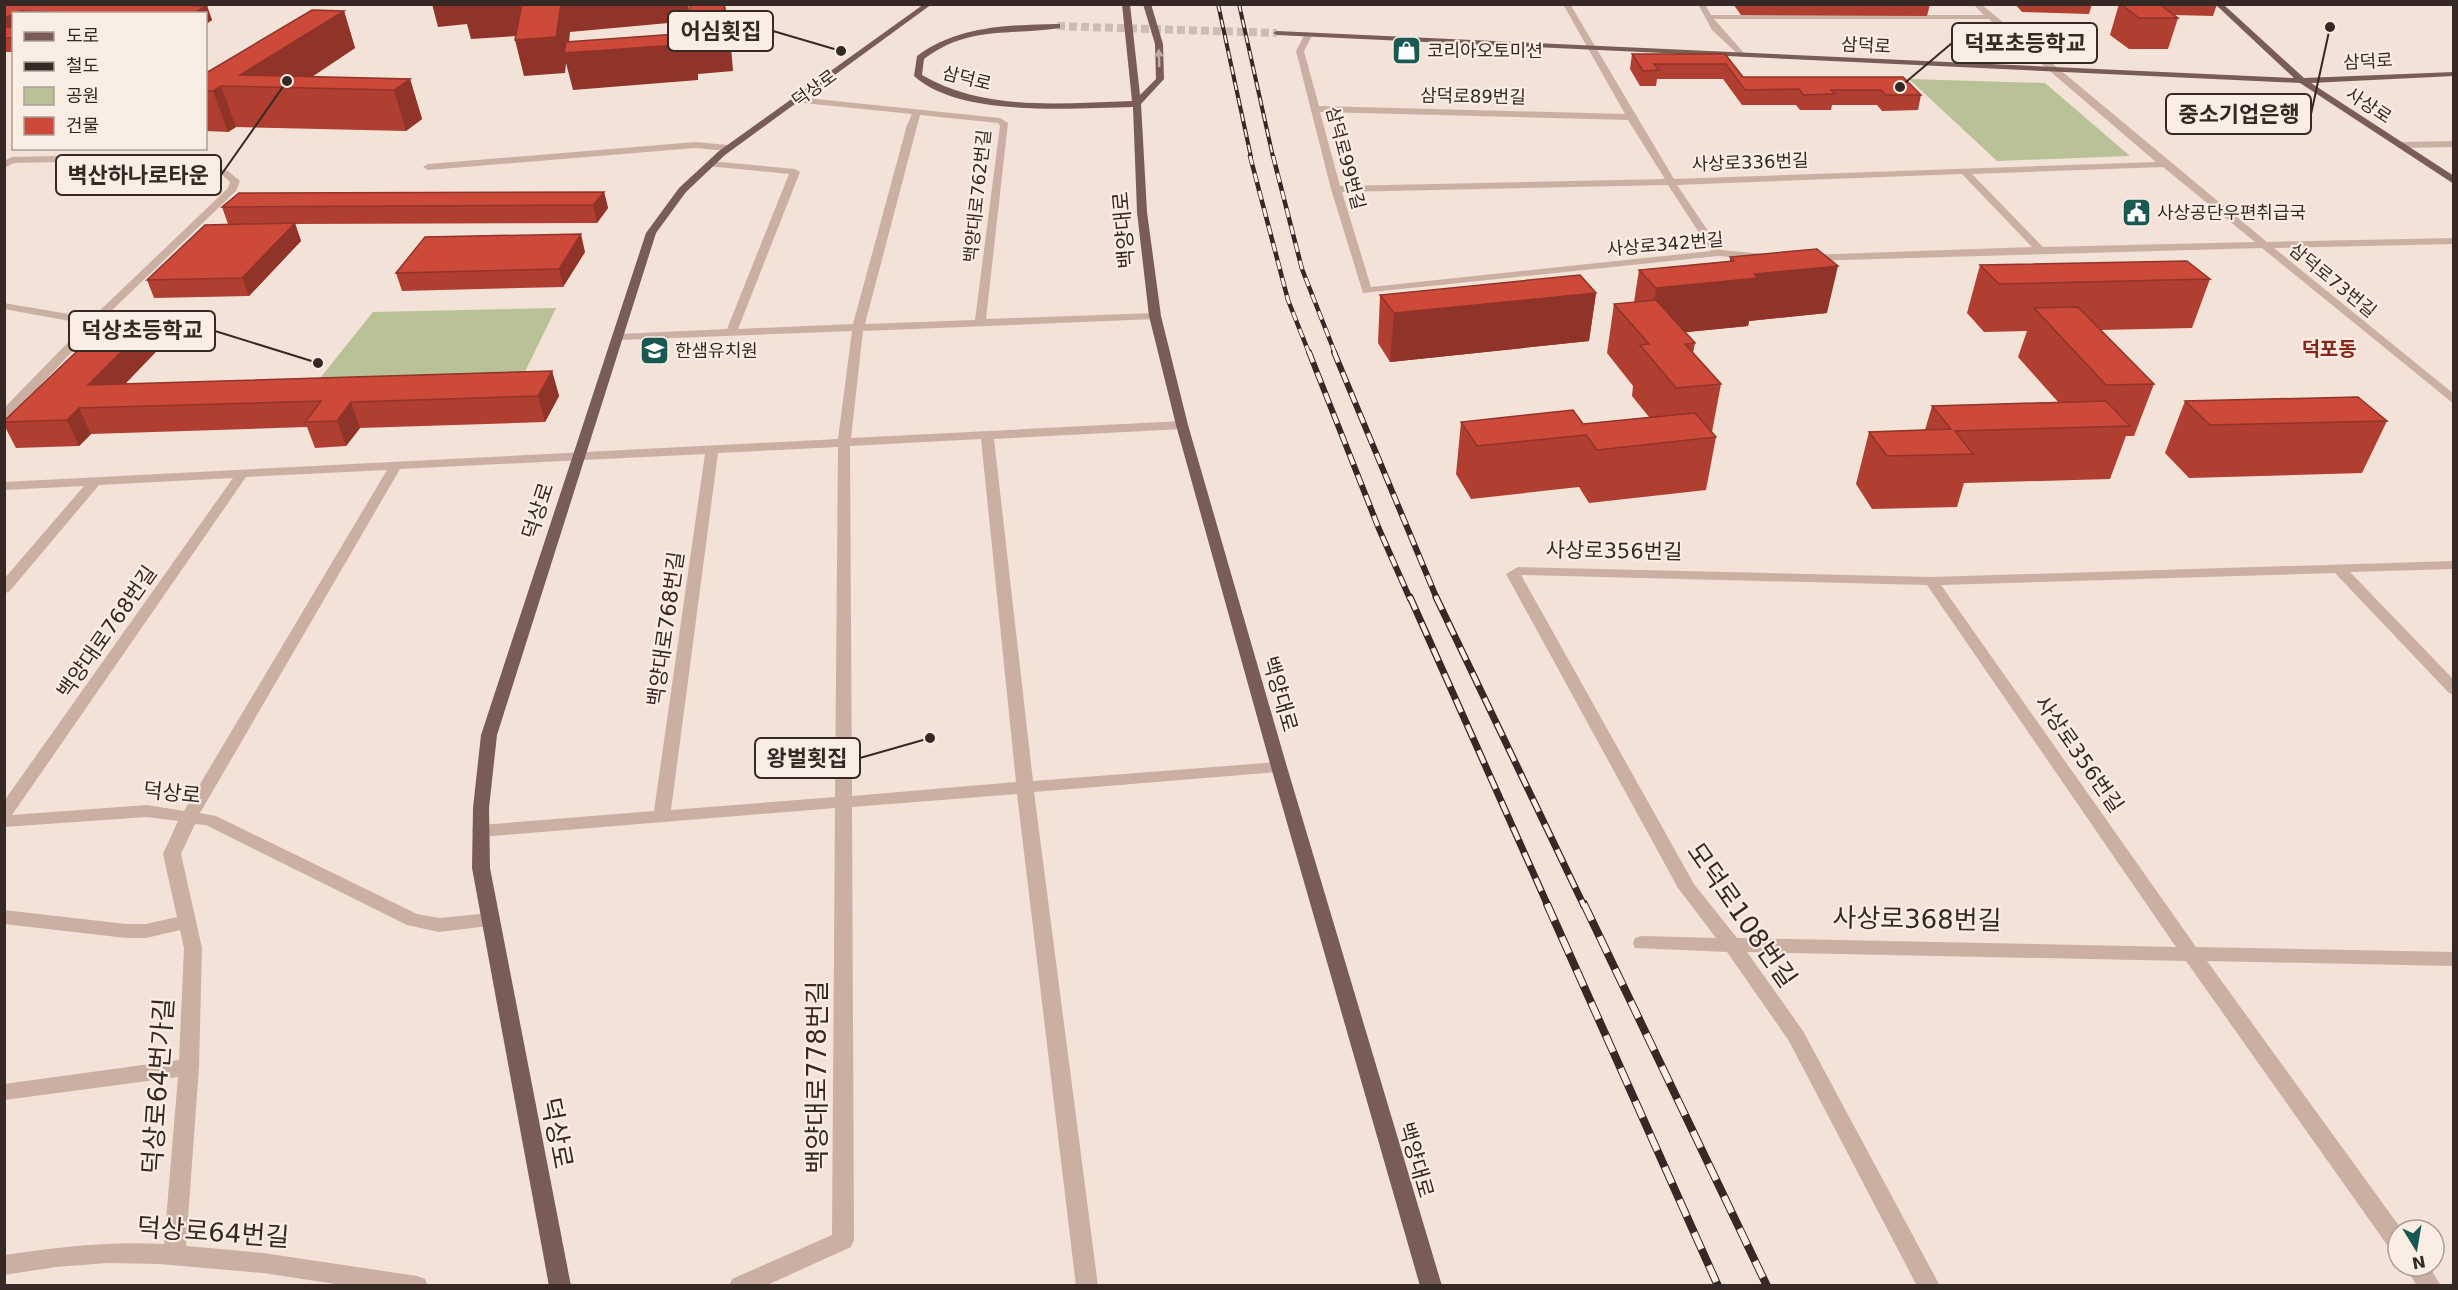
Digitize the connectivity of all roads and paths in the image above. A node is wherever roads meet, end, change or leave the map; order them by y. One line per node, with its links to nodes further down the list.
1 (929, 4): 18 (main road, 덕상로)
2 (1126, 4): 19 (main road, 백양대로)
3 (1147, 4): 19 (main road, one-way to 3)
4 (1566, 4): 13 (street)
5 (1701, 4): 8 (street)
6 (1976, 4): 9 (street, 삼덕로73번길)
7 (2218, 4): 17 (main road, 사상로)
8 (1711, 17): 9 (street); 14 (street)
9 (1992, 17): 15 (street, 삼덕로73번길)
10 (1057, 26): 19 (main road, 삼덕로)
11 (1277, 33): 12 (main road, 삼덕로)
12 (1309, 34): 13 (main road, 삼덕로); 20 (street, 삼덕로99번길)
13 (1590, 48): 14 (main road, 삼덕로); 22 (street)
14 (1741, 55): 15 (main road, 삼덕로)
15 (2055, 70): 17 (main road, 삼덕로); 27 (street, 삼덕로73번길)
16 (2454, 74): 17 (main road, 삼덕로)
17 (2302, 81): 24 (main road, 사상로)
18 (797, 100): 21 (street, 백양대로762번길); 25 (main road, 덕상로)
19 (1137, 104): 40 (main road, 백양대로)
20 (1316, 109): 22 (street, 삼덕로89번길); 33 (street, 삼덕로99번길)
21 (917, 112): 42 (street, 백양대로762번길); 43 (street)
22 (1629, 117): 32 (street)
23 (2454, 144): 24 (street)
24 (2400, 145): 31 (main road, 사상로)
25 (728, 148): 26 (main road, 덕상로); 29 (street)
26 (710, 164): 44 (street); 45 (main road, 덕상로)
27 (2165, 164): 30 (street, 사상로336번길); 35 (street, 삼덕로73번길)
28 (4, 165): 41 (street)
29 (428, 167)
30 (1963, 170): 32 (street, 사상로336번길); 36 (street)
31 (2454, 181)
32 (1669, 182): 33 (street, 사상로336번길); 37 (street)
33 (1336, 189): 38 (street, 삼덕로99번길)
34 (2454, 241): 35 (street, 사상로342번길)
35 (2265, 245): 36 (street, 사상로342번길); 46 (street, 삼덕로73번길)
36 (2040, 250): 37 (street, 사상로342번길)
37 (1718, 253): 38 (street, 사상로342번길)
38 (1367, 291)
39 (7, 307): 41 (street)
40 (1155, 316): 42 (street); 48 (main road, 백양대로)
41 (95, 322): 47 (street)
42 (980, 323): 43 (street)
43 (858, 328): 44 (street); 50 (street)
44 (731, 333): 45 (street)
45 (620, 337): 52 (main road, 덕상로)
46 (2454, 400)
47 (4, 416)
48 (1182, 425): 49 (street); 63 (main road, 백양대로)
49 (987, 435): 50 (street); 64 (street)
50 (844, 442): 51 (street); 65 (street)
51 (712, 448): 52 (street); 68 (street, 백양대로768번길)
52 (580, 455): 53 (street); 70 (main road, 덕상로)
53 (396, 465): 54 (street); 67 (street)
54 (243, 473): 55 (street); 66 (street, 백양대로768번길)
55 (95, 481): 56 (street); 61 (street)
56 (4, 486)
57 (2454, 565): 58 (street, 사상로356번길)
58 (2338, 568): 60 (street, 사상로356번길); 62 (street)
59 (1513, 573): 60 (street, 사상로356번길); 75 (street, 모덕로108번길)
60 (1930, 581): 76 (street, 사상로356번길)
61 (4, 589)
62 (2454, 690)
63 (1279, 767): 64 (street); 87 (main road, 백양대로)
64 (1025, 788): 65 (street); 86 (street)
65 (845, 802): 68 (street); 85 (street, 백양대로778번길)
66 (4, 814)
67 (189, 816): 69 (street, 덕상로); 72 (street, 덕상로); 73 (street, 덕상로64번가길)
68 (662, 816): 70 (street)
69 (4, 820)
70 (481, 831): 72 (main road, 덕상로)
71 (4, 917): 73 (street)
72 (491, 920): 84 (main road, 덕상로)
73 (187, 922): 78 (street, 덕상로64번가길)
74 (1642, 943): 75 (street, 사상로368번길)
75 (1732, 945): 76 (street, 사상로368번길); 88 (street, 모덕로108번길)
76 (2190, 952): 77 (street, 사상로368번길); 80 (street)
77 (2454, 959)
78 (189, 1067): 79 (street); 81 (street, 덕상로64번가길)
79 (4, 1092)
80 (2386, 1225)
81 (174, 1255): 82 (street, 덕상로64번길); 83 (street, 덕상로64번길)
82 (4, 1265)
83 (417, 1286)
84 (560, 1286)
85 (740, 1286)
86 (1087, 1286)
87 (1431, 1286)
88 (1929, 1286)

